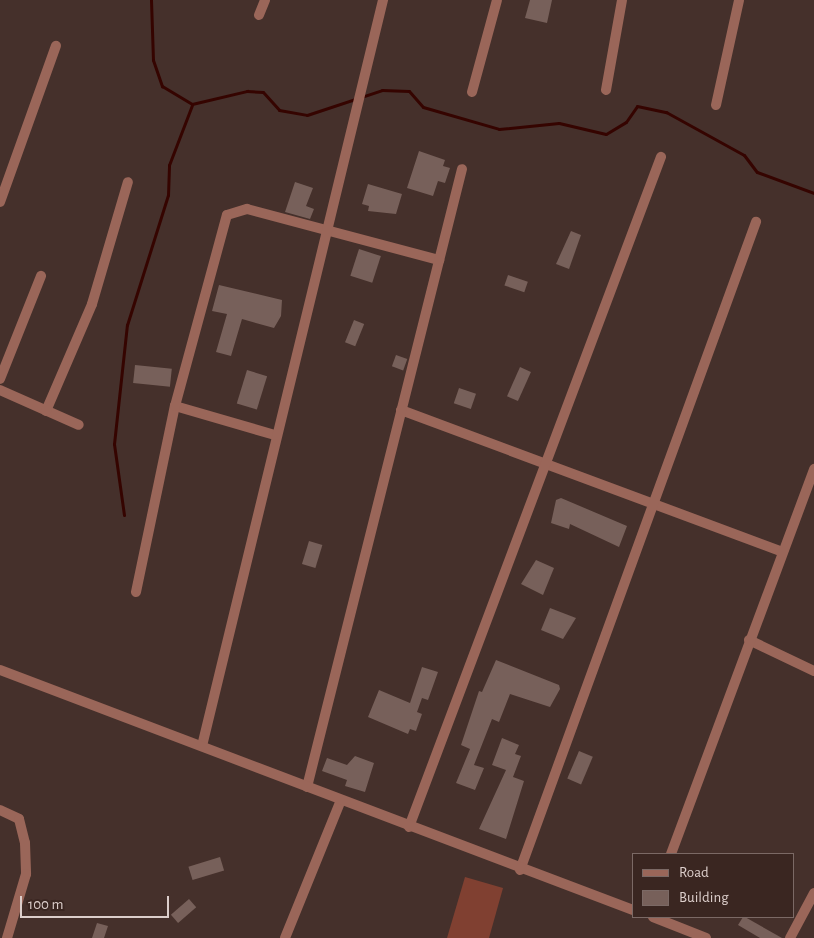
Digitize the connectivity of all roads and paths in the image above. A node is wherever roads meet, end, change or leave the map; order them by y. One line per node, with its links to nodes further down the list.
1 (264, 0): 6 (street)
2 (383, 0): 16 (street)
3 (497, 0): 9 (street)
4 (622, 0): 8 (street)
5 (739, 0): 10 (street)
6 (259, 15)
7 (56, 46): 14 (street)
8 (606, 90)
9 (472, 92)
10 (716, 105)
11 (661, 157): 26 (street)
12 (462, 169): 17 (street)
13 (128, 182): 23 (street)
14 (0, 202)
15 (756, 222): 28 (street)
16 (327, 231): 17 (street); 21 (street); 25 (street)
17 (439, 260): 22 (street)
18 (40, 276): 19 (street)
19 (0, 379)
20 (0, 390): 23 (street)
21 (175, 406): 25 (street); 30 (street)
22 (402, 410): 26 (street); 35 (street)
23 (46, 411): 24 (street)
24 (78, 425)
25 (275, 435): 34 (street)
26 (544, 463): 28 (street); 38 (street)
27 (814, 469): 29 (street)
28 (653, 504): 29 (street); 40 (street)
29 (782, 552): 31 (street)
30 (136, 592)
31 (749, 640): 33 (street); 39 (street)
32 (0, 670): 34 (street)
33 (814, 671)
34 (202, 746): 35 (street)
35 (307, 787): 36 (street)
36 (341, 800): 38 (street); 47 (street)
37 (0, 810): 45 (street)
38 (409, 827): 40 (street)
39 (671, 853)
40 (520, 870): 42 (street)
41 (814, 893): 49 (street)
42 (632, 910)
43 (655, 918): 46 (street)
44 (0, 924): 45 (street)
45 (9, 933)
46 (691, 935): 48 (street)
47 (285, 938)
48 (706, 938)
49 (790, 938)

